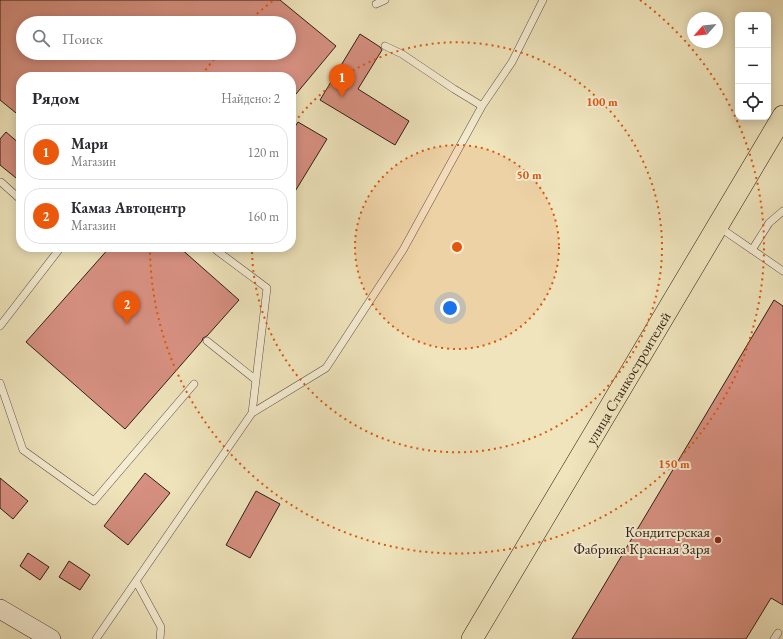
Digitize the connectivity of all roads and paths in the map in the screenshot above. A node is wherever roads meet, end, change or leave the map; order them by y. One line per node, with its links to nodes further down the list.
1 (385, 0): 3 (lane)
2 (543, 0): 5 (lane)
3 (376, 4)
4 (385, 46): 5 (lane)
5 (482, 106): 20 (lane)
6 (783, 116): 10 (main road, улица Станкостроителей)
7 (0, 182): 8 (lane)
8 (16, 196)
9 (783, 211): 11 (lane)
10 (718, 226): 11 (lane); 26 (main road, улица Станкостроителей)
11 (752, 250): 14 (lane)
12 (56, 252): 15 (lane)
13 (219, 252): 17 (lane)
14 (783, 271)
15 (0, 326)
16 (207, 341): 17 (lane)
17 (256, 380): 20 (lane)
18 (0, 383): 19 (lane)
19 (194, 384)
20 (252, 413): 21 (lane)
21 (136, 582): 24 (lane); 25 (lane)
22 (0, 609): 23 (street)
23 (51, 639)
24 (96, 639)
25 (160, 639)
26 (472, 639)

